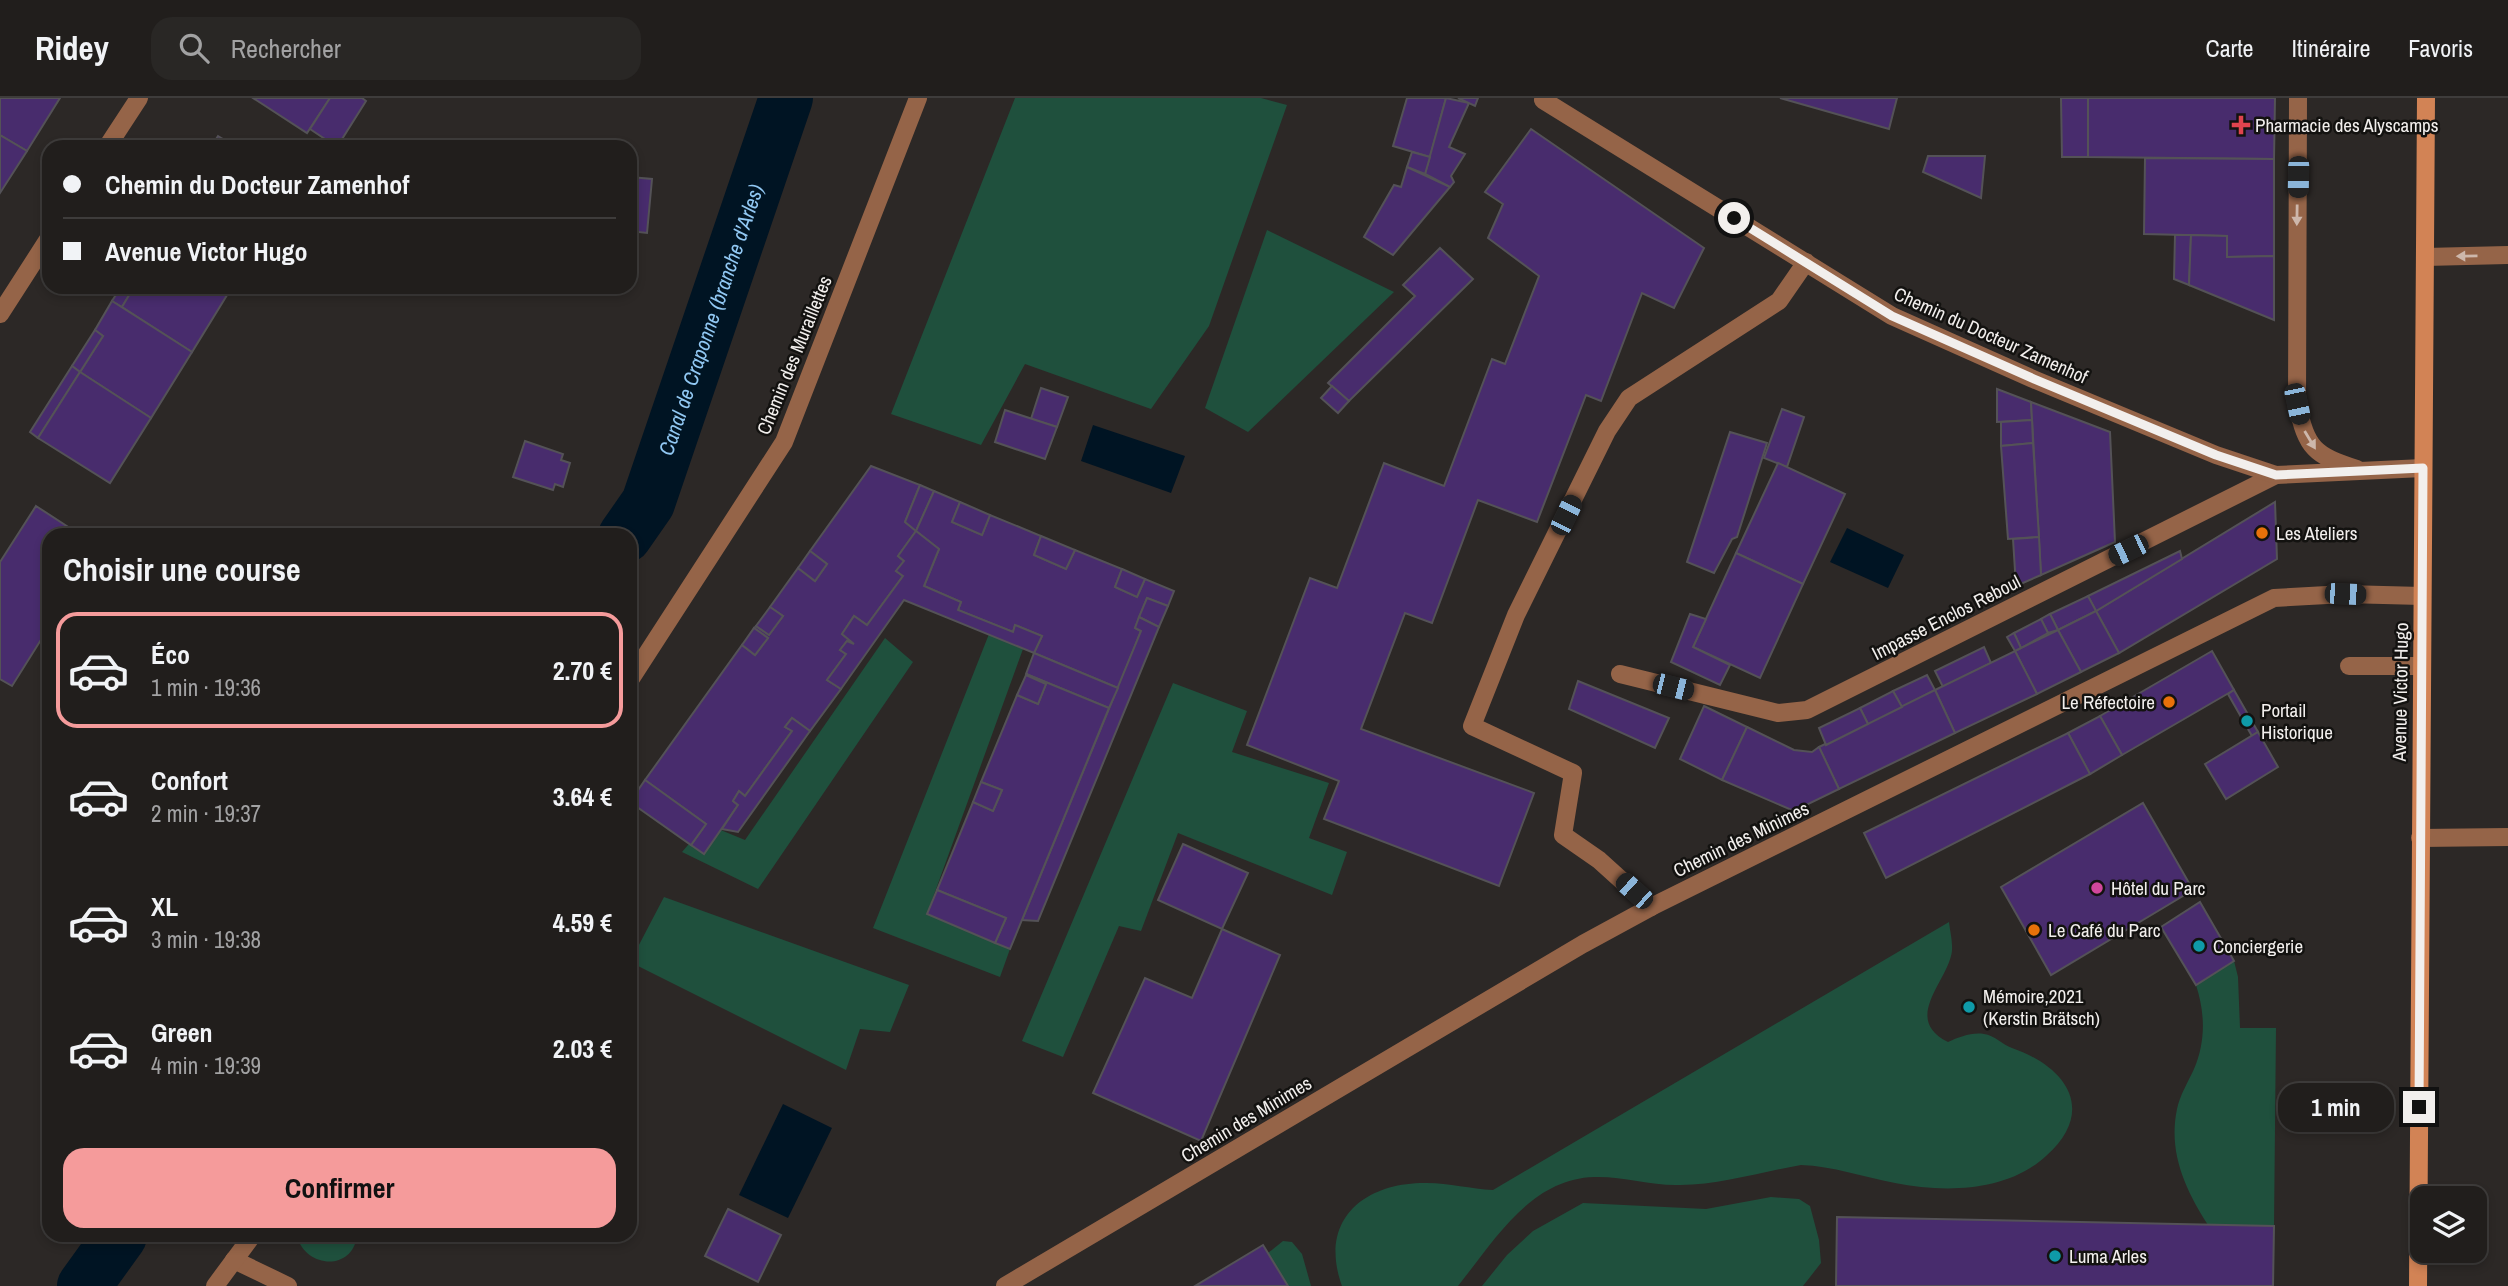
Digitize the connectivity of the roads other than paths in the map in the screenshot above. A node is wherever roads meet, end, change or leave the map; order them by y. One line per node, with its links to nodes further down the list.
1 (139, 98): 6 (street)
2 (918, 98): 18 (street, Chemin des Muraillettes)
3 (2298, 98): 13 (street, one-way to 13)
4 (2426, 98): 9 (main road, Avenue Victor Hugo)
5 (1543, 100): 10 (street, Chemin du Docteur Zamenhof)
6 (112, 140)
7 (42, 249): 11 (street)
8 (2508, 255): 9 (street, one-way to 9)
9 (2425, 257): 12 (main road, Avenue Victor Hugo)
10 (1806, 262): 14 (street, Chemin du Docteur Zamenhof); 22 (street)
11 (0, 314)
12 (2423, 468): 13 (street, Chemin du Docteur Zamenhof); 15 (main road, Avenue Victor Hugo)
13 (2357, 469): 14 (street, Chemin du Docteur Zamenhof)
14 (2276, 475): 19 (street, Impasse Enclos Reboul)
15 (2422, 596): 17 (main road, Avenue Victor Hugo); 22 (street, Chemin des Minimes)
16 (2349, 666): 17 (street)
17 (2421, 666): 21 (main road, Avenue Victor Hugo)
18 (637, 669)
19 (1620, 674)
20 (2508, 837): 21 (street)
21 (2420, 838): 28 (main road, Avenue Victor Hugo)
22 (1651, 907): 27 (street, Chemin des Minimes)
23 (248, 1242): 24 (street)
24 (234, 1260): 25 (street); 26 (street)
25 (215, 1286)
26 (288, 1286)
27 (1005, 1286)
28 (2418, 1286)

